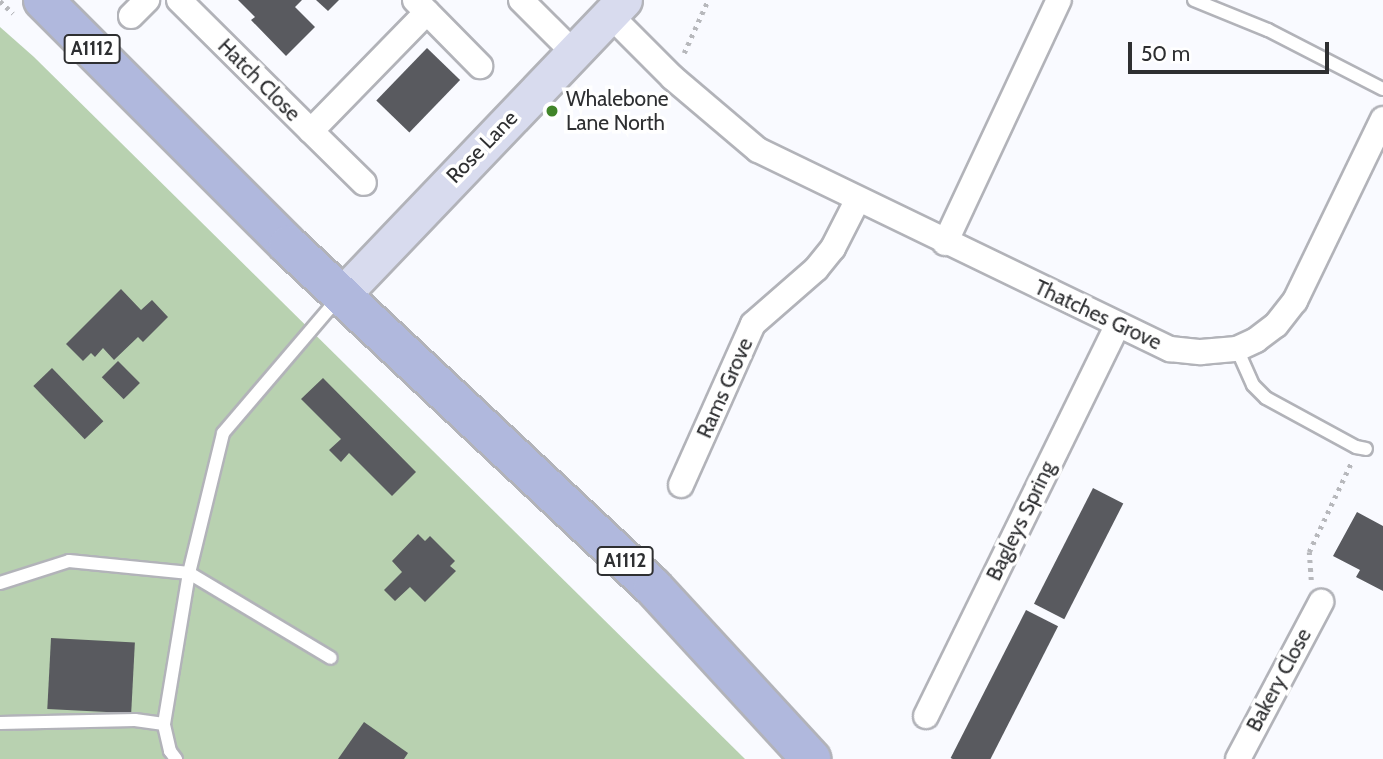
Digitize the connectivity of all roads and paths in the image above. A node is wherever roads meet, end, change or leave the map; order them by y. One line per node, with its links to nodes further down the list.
1 (43, 0): 18 (main road, A1112)
2 (179, 0): 14 (street, Hatch Close)
3 (521, 0): 9 (street)
4 (708, 0): 10 (path)
5 (1059, 0): 17 (street)
6 (1194, 0): 12 (lane)
7 (421, 6): 11 (street); 14 (street, Hatch Close)
8 (617, 7): 9 (street, Rose Lane); 16 (street, Thatches Grove)
9 (574, 53): 18 (street, Rose Lane)
10 (680, 62)
11 (480, 66)
12 (1383, 89)
13 (1382, 122): 20 (street, Thatches Grove)
14 (311, 131): 15 (street)
15 (364, 183)
16 (857, 201): 17 (street, Thatches Grove); 22 (street, Rams Grove)
17 (945, 243): 19 (street, Thatches Grove)
18 (342, 295): 23 (lane); 31 (main road, A1112)
19 (1117, 326): 20 (street, Thatches Grove); 27 (street, Bagleys Spring)
20 (1237, 349): 21 (lane)
21 (1361, 447): 25 (path)
22 (681, 485)
23 (189, 573): 24 (lane); 26 (lane); 29 (lane)
24 (0, 583)
25 (1316, 594): 32 (street, Bakery Close)
26 (331, 658)
27 (926, 716)
28 (0, 723): 29 (lane)
29 (163, 724): 30 (lane)
30 (176, 759)
31 (811, 759)
32 (1238, 759)

